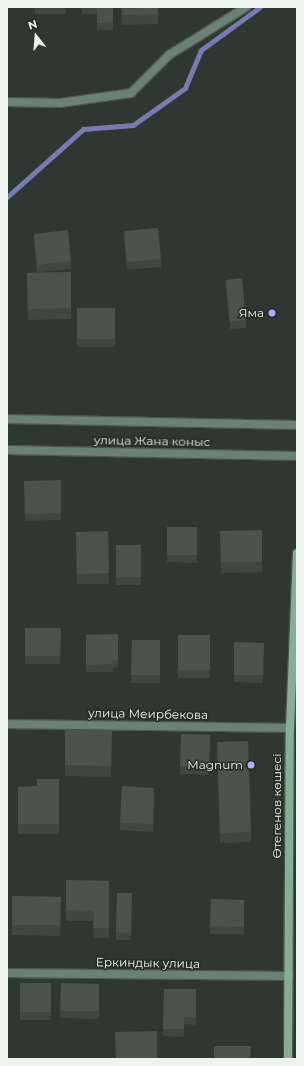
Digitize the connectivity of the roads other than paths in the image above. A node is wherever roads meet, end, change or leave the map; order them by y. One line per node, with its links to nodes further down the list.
1 (246, 7): 2 (street)
2 (7, 102)
3 (7, 419): 4 (street, улица Жана коныс)
4 (297, 425)
5 (7, 450): 6 (street, улица Жана коныс)
6 (297, 456)
7 (297, 553): 9 (main road, Өтегенов көшесі)
8 (7, 724): 9 (street, улица Меирбекова)
9 (290, 728): 11 (main road, Өтегенов көшесі)
10 (7, 973): 11 (street, Еркиндык улица)
11 (289, 976): 12 (main road, Өтегенов көшесі)
12 (288, 1059)

